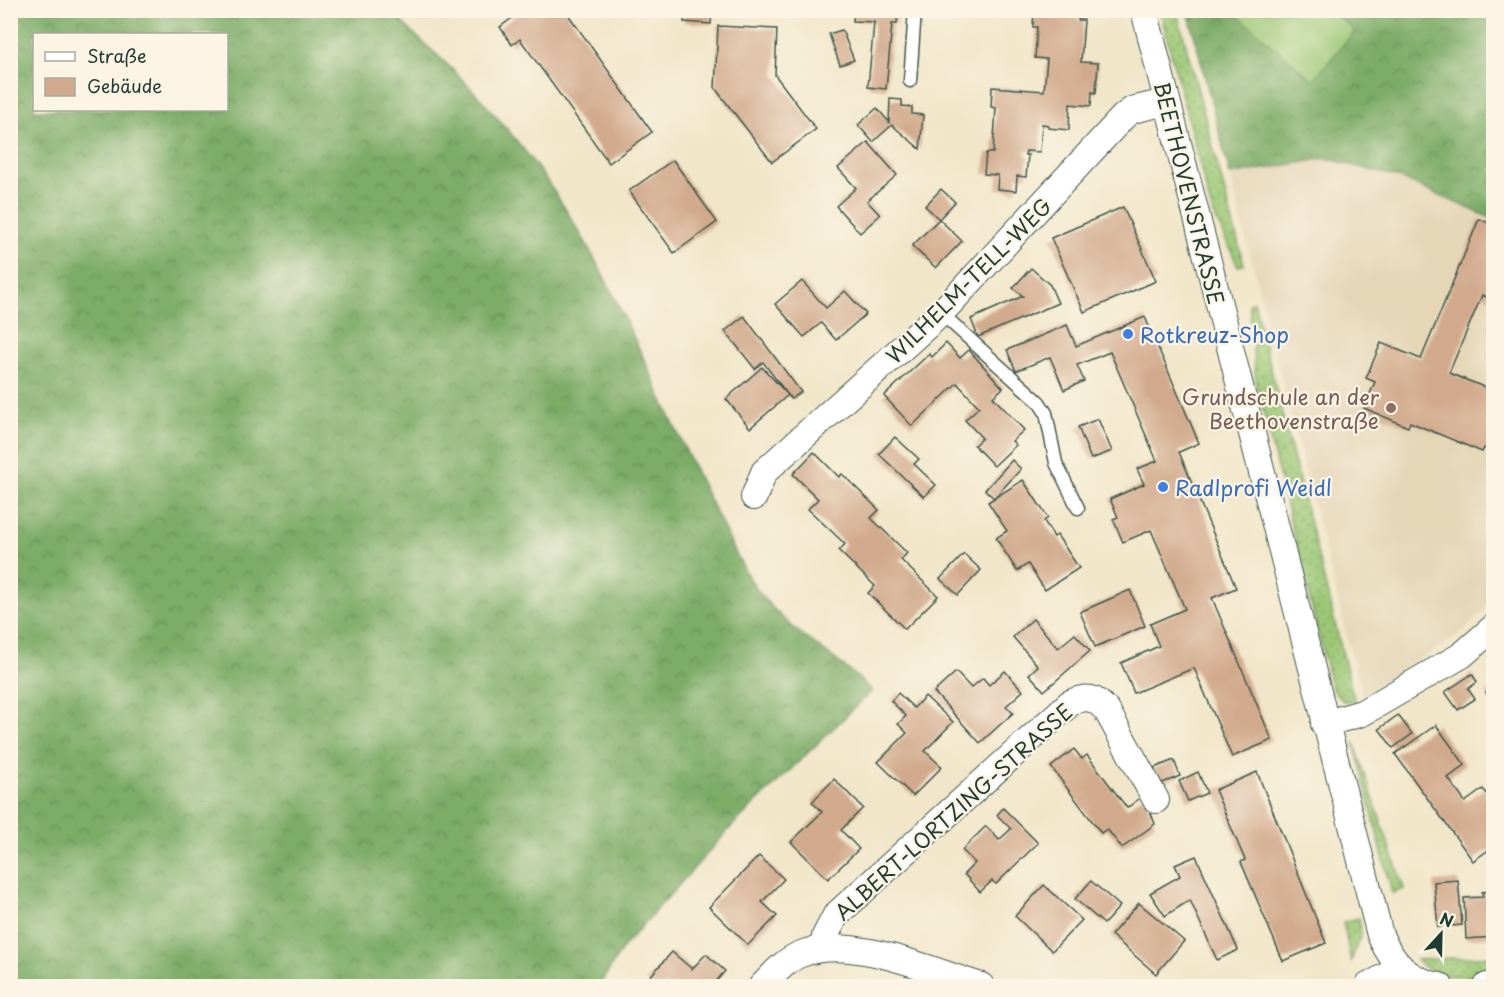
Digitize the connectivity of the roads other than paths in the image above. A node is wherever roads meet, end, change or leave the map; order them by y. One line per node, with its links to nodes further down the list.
1 (915, 10): 3 (lane)
2 (1144, 10): 4 (street, BEETHOVENSTRASSE)
3 (910, 81)
4 (1166, 102): 5 (street, WILHELM-TELL-WEG); 9 (street, BEETHOVENSTRASSE)
5 (941, 313): 6 (street, WILHELM-TELL-WEG); 7 (lane)
6 (754, 497)
7 (1078, 508)
8 (1494, 627): 9 (street)
9 (1324, 724): 12 (street, BEETHOVENSTRASSE)
10 (1156, 800): 11 (street, ALBERT-LORTZING-STRASSE)
11 (824, 948): 14 (street); 15 (street)
12 (1399, 969): 16 (street); 17 (street)
13 (1494, 986): 18 (street)
14 (762, 987)
15 (981, 987)
16 (1368, 987)
17 (1440, 987)
18 (1487, 987)

